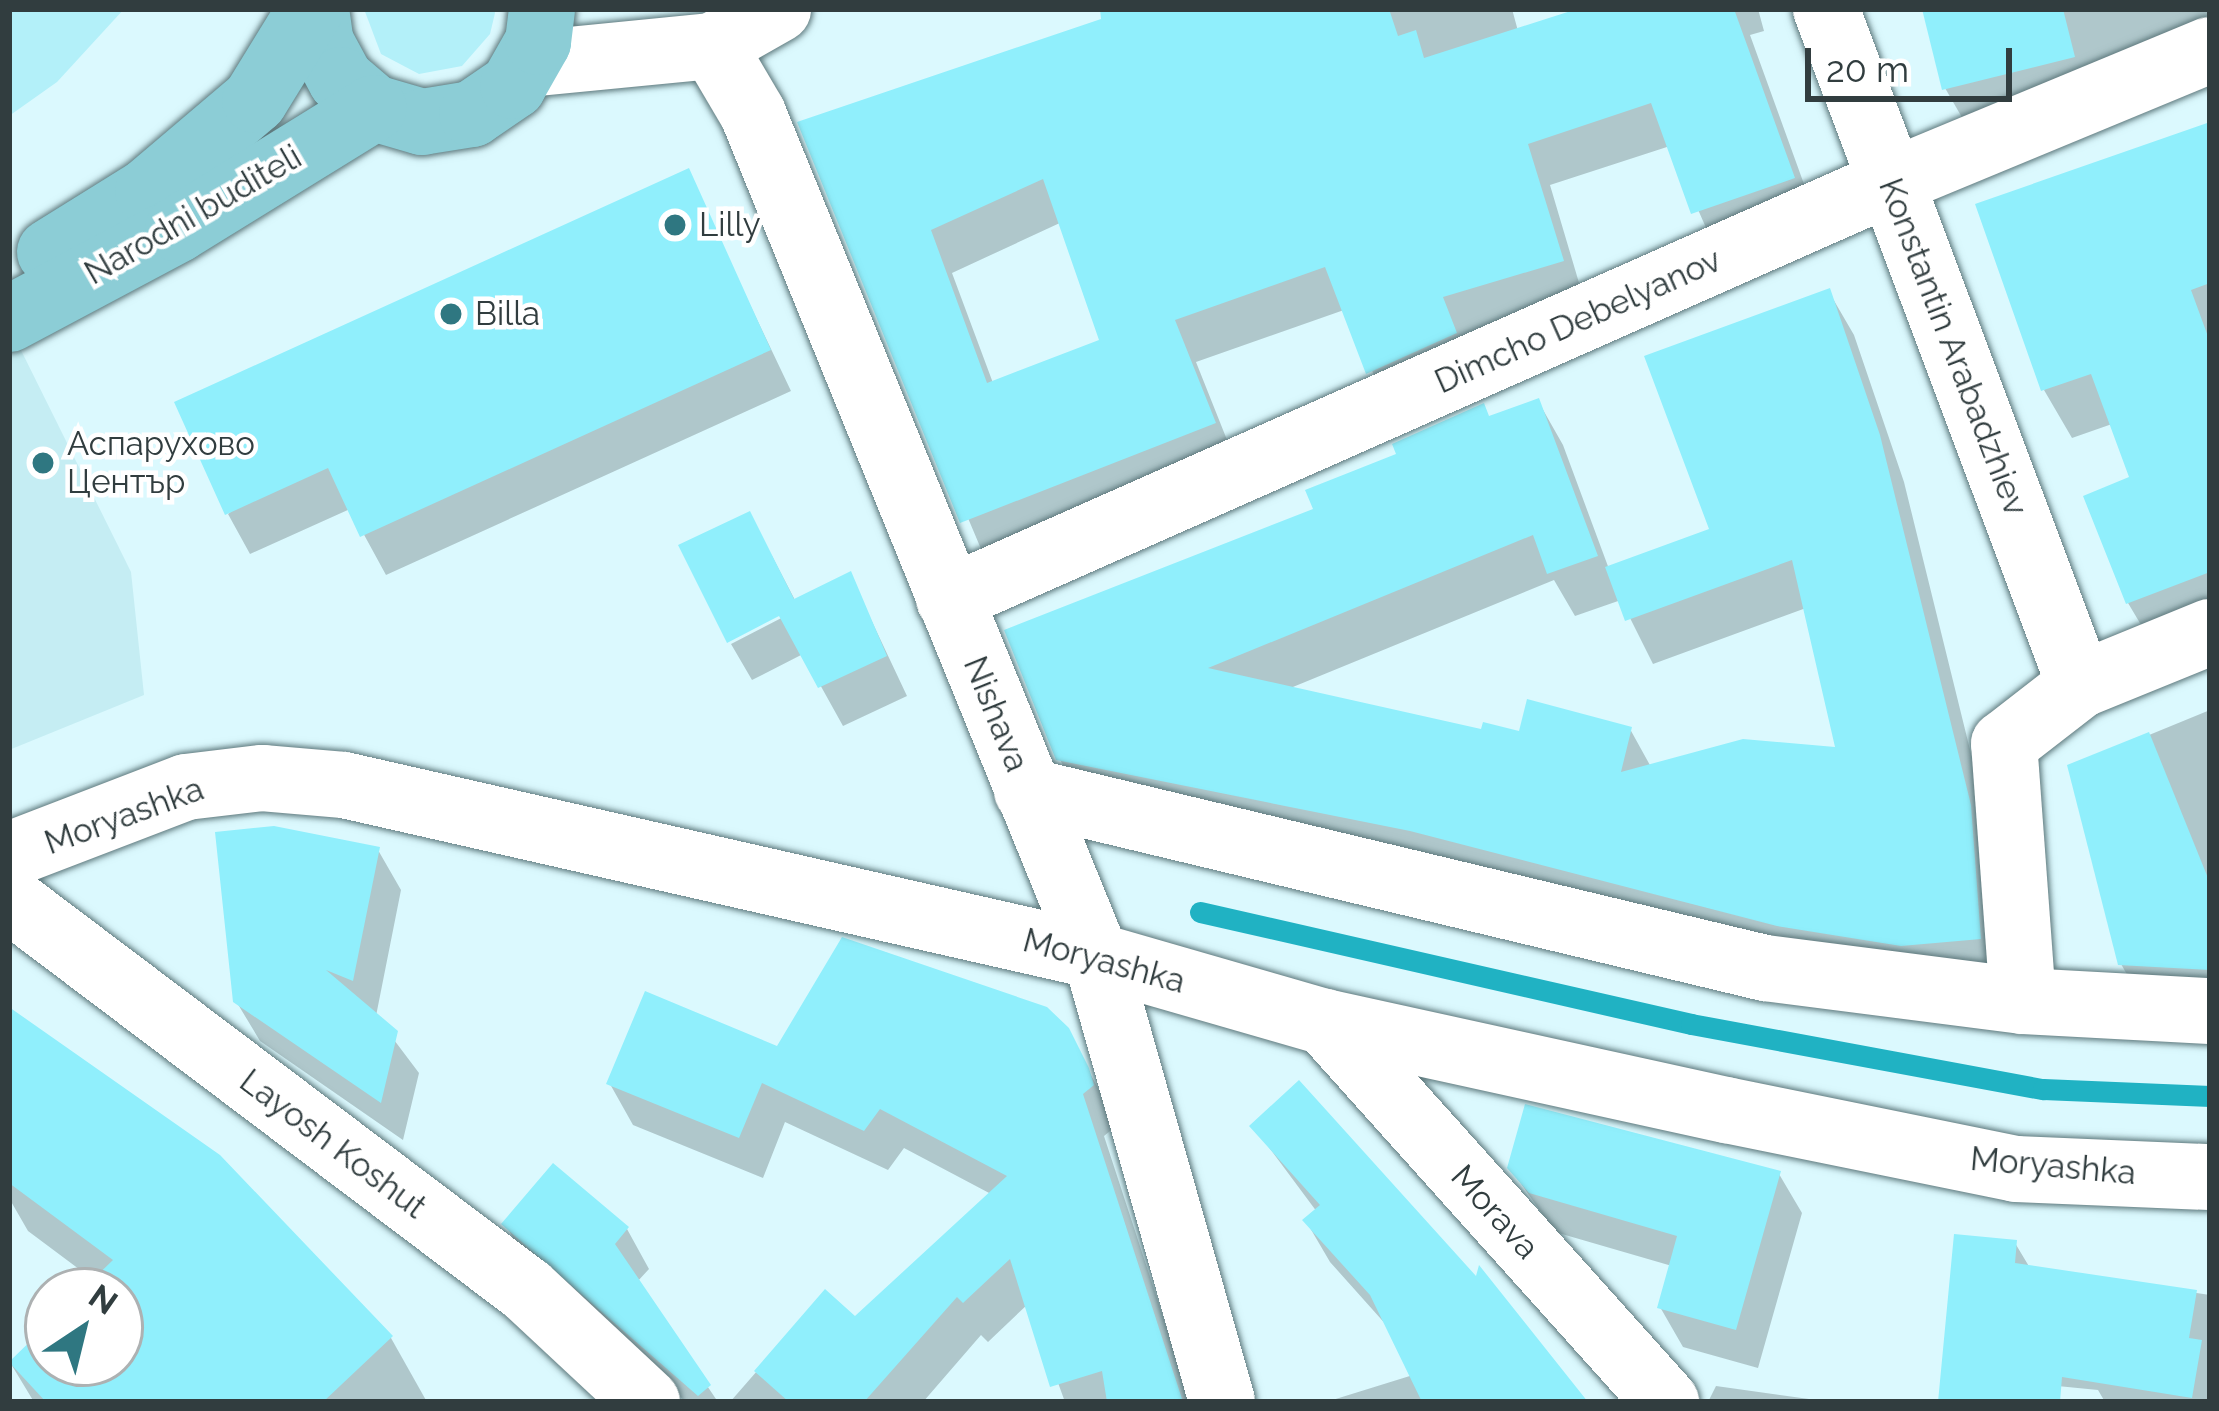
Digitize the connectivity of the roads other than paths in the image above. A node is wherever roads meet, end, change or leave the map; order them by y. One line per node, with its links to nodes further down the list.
1 (313, 9): 7 (main road); 9 (main road)
2 (778, 9): 5 (street)
3 (1826, 9): 8 (street, Konstantin Arabadzhiev)
4 (535, 37): 5 (street); 7 (main road)
5 (713, 46): 11 (street, Nishava)
6 (2210, 50): 8 (street, Dimcho Debelyanov)
7 (374, 108): 10 (main road, Narodni buditeli)
8 (1891, 182): 11 (street, Dimcho Debelyanov); 13 (street, Konstantin Arabadzhiev)
9 (9, 278)
10 (9, 319)
11 (950, 598): 14 (street, Nishava)
12 (2210, 632): 13 (street)
13 (2080, 685): 18 (street)
14 (1027, 791): 17 (street, Nishava); 18 (street)
15 (9, 855): 17 (street, Moryashka)
16 (9, 899): 22 (street, Layosh Koshut)
17 (1096, 956): 20 (street, Moryashka); 23 (street, Nishava)
18 (2023, 1001): 19 (street)
19 (2210, 1011)
20 (1325, 1022): 21 (street, Moryashka); 24 (street, Morava)
21 (2210, 1177)
22 (647, 1402)
23 (1222, 1402)
24 (1666, 1402)

